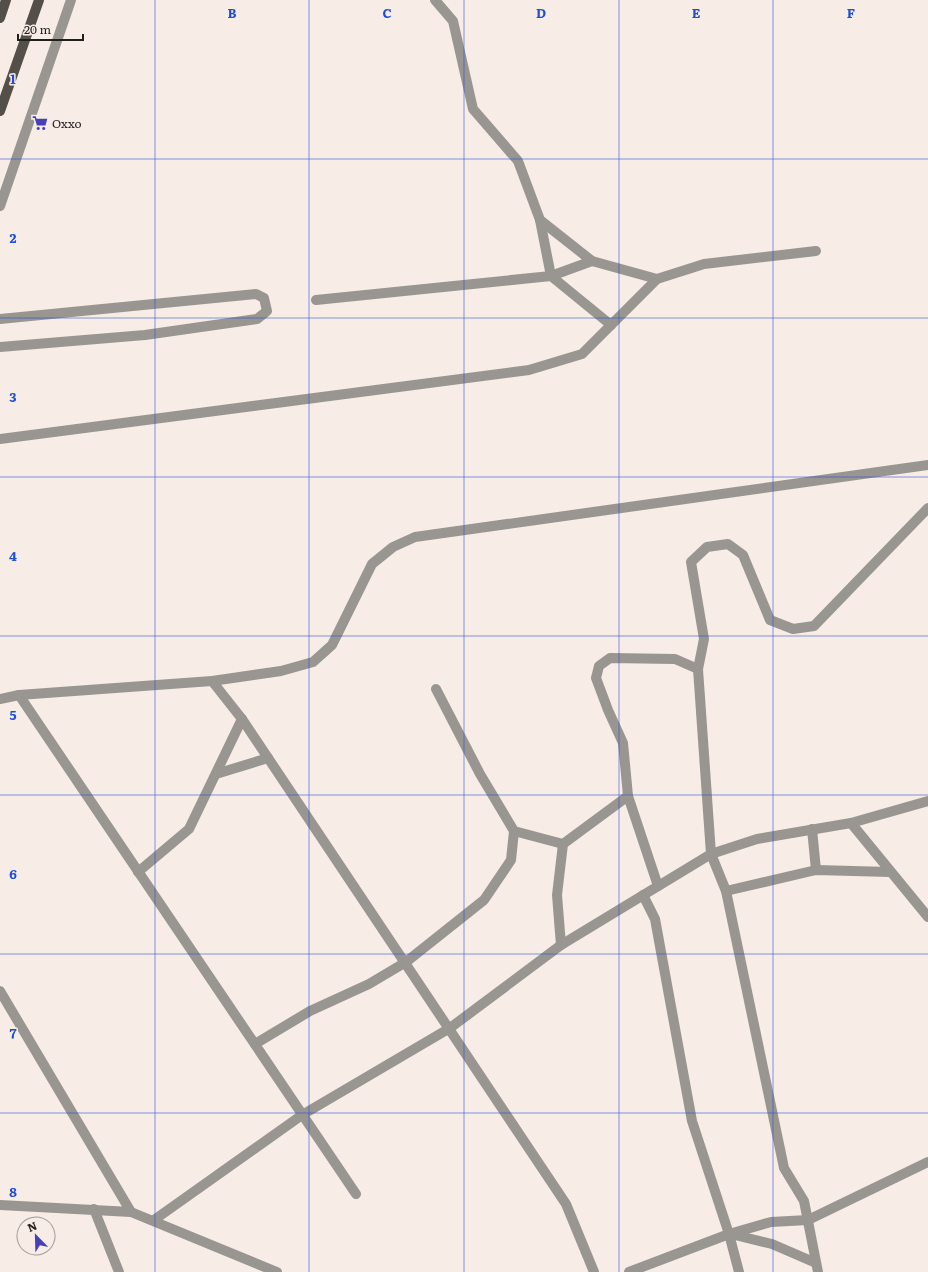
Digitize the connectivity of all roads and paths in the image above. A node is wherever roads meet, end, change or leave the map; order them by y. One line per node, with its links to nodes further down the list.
1 (6, 0): 5 (main road)
2 (39, 0): 6 (main road)
3 (71, 0): 7 (street)
4 (435, 0): 8 (street)
5 (0, 18)
6 (0, 111)
7 (0, 206)
8 (540, 220): 10 (street); 11 (street)
9 (816, 251): 12 (street)
10 (592, 261): 11 (street); 12 (street)
11 (551, 276): 13 (street); 15 (street)
12 (657, 279): 15 (street)
13 (316, 300)
14 (0, 319): 16 (street)
15 (611, 325): 17 (street)
16 (0, 347)
17 (0, 439)
18 (928, 465): 21 (street)
19 (928, 508): 20 (street)
20 (698, 669): 28 (street); 34 (street)
21 (212, 681): 23 (street); 25 (street)
22 (436, 689): 32 (street)
23 (19, 695): 24 (street); 36 (street)
24 (0, 699)
25 (242, 719): 26 (street); 27 (street)
26 (268, 758): 27 (street); 43 (street)
27 (216, 774): 36 (street)
28 (628, 796): 33 (street); 38 (street)
29 (928, 801): 30 (street)
30 (851, 823): 31 (street); 37 (street)
31 (812, 829): 34 (street); 35 (street)
32 (514, 831): 33 (street); 43 (street)
33 (562, 844): 42 (street)
34 (711, 854): 38 (street); 39 (street)
35 (816, 870): 37 (street); 39 (street)
36 (138, 872): 46 (street)
37 (890, 872): 41 (street)
38 (658, 886): 40 (street)
39 (726, 891): 54 (street)
40 (643, 895): 42 (street); 55 (street)
41 (928, 917)
42 (561, 945): 45 (street)
43 (406, 962): 45 (street); 46 (street)
44 (0, 991): 52 (street)
45 (450, 1028): 47 (street); 59 (street)
46 (255, 1044): 47 (street)
47 (302, 1115): 49 (street); 53 (street)
48 (928, 1162): 54 (street)
49 (356, 1194)
50 (0, 1205): 51 (street)
51 (94, 1209): 52 (street); 57 (street)
52 (131, 1212): 53 (street)
53 (154, 1220): 58 (street)
54 (808, 1220): 55 (street); 56 (street)
55 (729, 1234): 56 (street); 60 (street); 61 (street)
56 (817, 1267)
57 (120, 1272)
58 (277, 1272)
59 (594, 1272)
60 (629, 1272)
61 (739, 1272)

